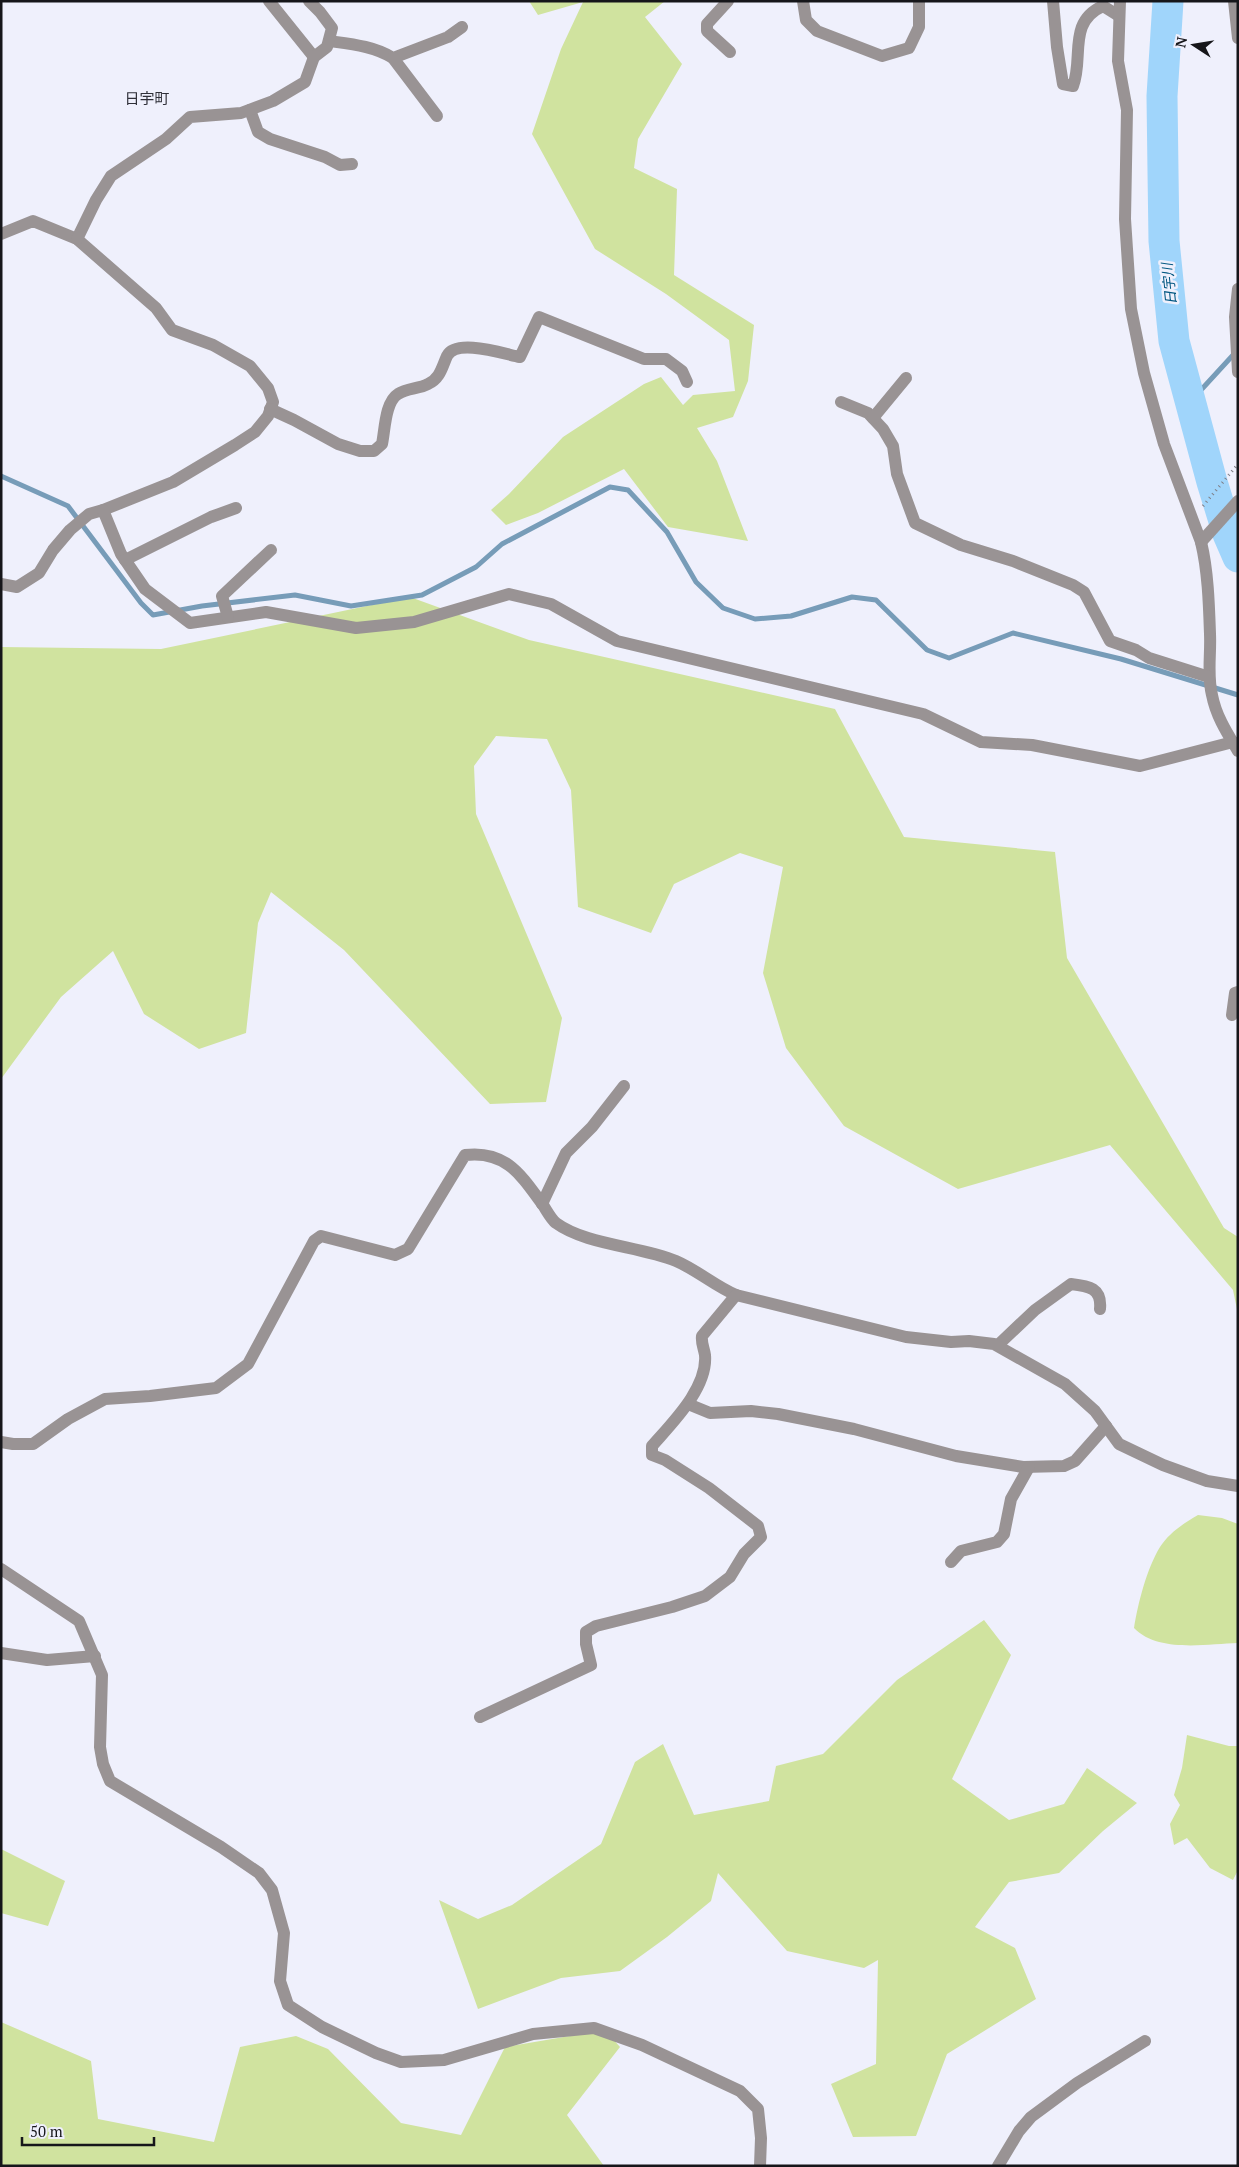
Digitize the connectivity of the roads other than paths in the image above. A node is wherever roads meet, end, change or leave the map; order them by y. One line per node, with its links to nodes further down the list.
1 (269, 1): 14 (street)
2 (309, 1): 12 (street)
3 (728, 1): 13 (street)
4 (803, 1): 5 (street)
5 (919, 1)
6 (1053, 1): 9 (street)
7 (1120, 1): 9 (street)
8 (1234, 1): 11 (street)
9 (1119, 16): 32 (street)
10 (462, 27): 15 (street)
11 (1238, 38)
12 (329, 41): 14 (street); 15 (street)
13 (730, 52)
14 (314, 56): 16 (street)
15 (393, 58): 17 (street)
16 (250, 110): 18 (street); 20 (street)
17 (437, 116)
18 (352, 164)
19 (1, 234): 20 (street)
20 (77, 239): 27 (street)
21 (1238, 289): 22 (street)
22 (1237, 358): 23 (street)
23 (1238, 372)
24 (906, 378): 28 (street)
25 (687, 382): 27 (street)
26 (841, 402): 28 (street)
27 (270, 409): 31 (street)
28 (873, 418): 37 (street)
29 (1238, 501): 32 (street)
30 (236, 508): 34 (street)
31 (103, 510): 34 (street); 35 (street)
32 (1204, 539): 37 (street)
33 (271, 550): 36 (street)
34 (125, 560): 36 (street)
35 (1, 584)
36 (228, 616): 38 (street)
37 (1209, 678): 38 (street)
38 (1235, 747)
39 (1238, 992): 40 (street)
40 (1232, 1014)
41 (624, 1086): 42 (street)
42 (542, 1204): 43 (street); 48 (street)
43 (736, 1295): 45 (street); 46 (street)
44 (1100, 1309): 45 (street)
45 (998, 1345): 47 (street)
46 (688, 1404): 49 (street); 55 (street)
47 (1106, 1426): 49 (street); 50 (street)
48 (1, 1442)
49 (1029, 1467): 51 (street)
50 (1238, 1486)
51 (951, 1562)
52 (1, 1569): 54 (street)
53 (1, 1653): 54 (street)
54 (95, 1656): 57 (street)
55 (480, 1717)
56 (1145, 2042): 58 (street)
57 (760, 2166)
58 (998, 2166)

